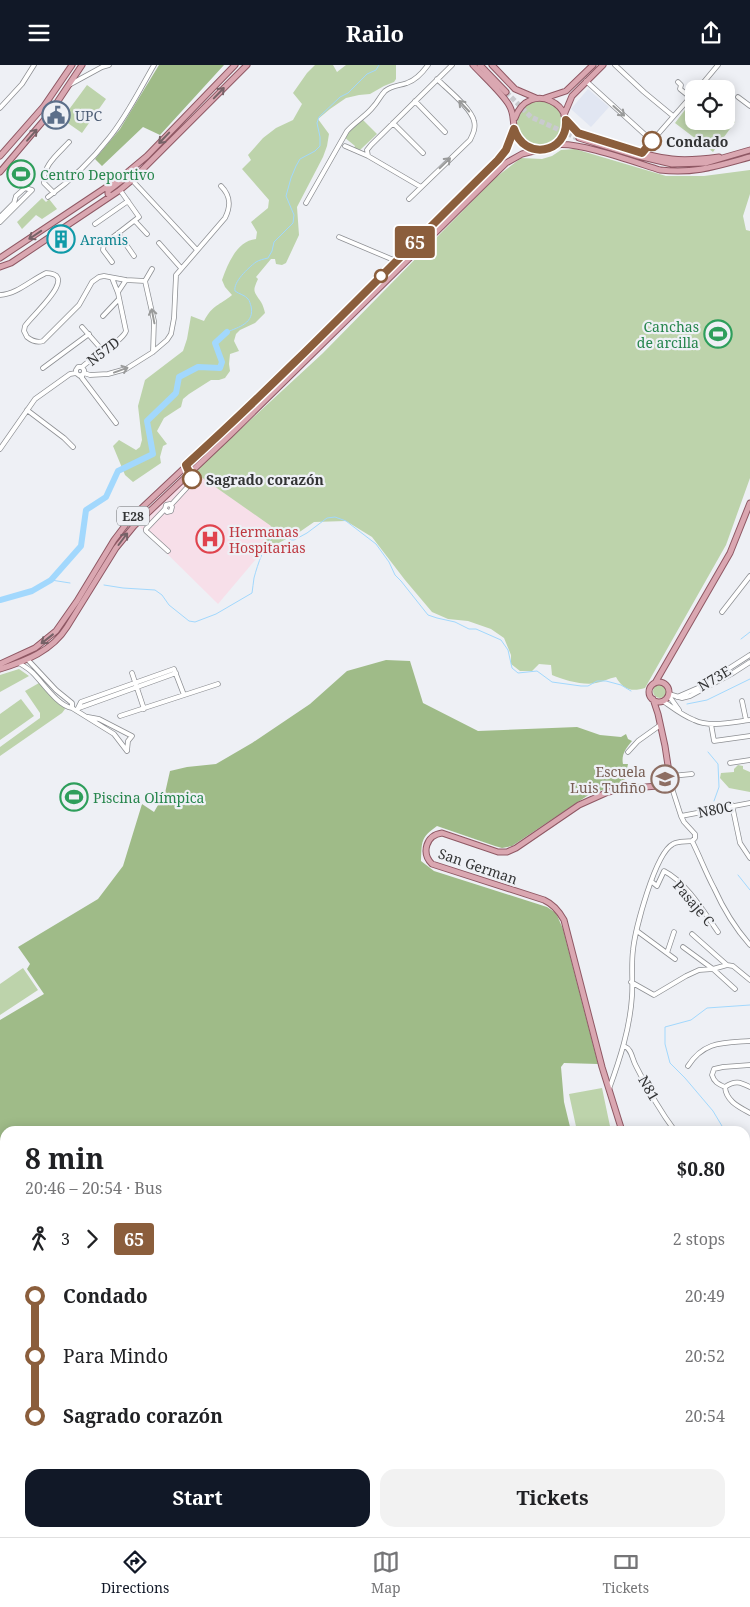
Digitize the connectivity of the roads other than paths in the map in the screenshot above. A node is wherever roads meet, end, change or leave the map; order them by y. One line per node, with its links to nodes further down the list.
1 (34, 65): 30 (street)
2 (72, 65): 47 (main road)
3 (82, 65): 21 (main road)
4 (109, 65): 21 (street)
5 (154, 65): 58 (street)
6 (235, 65): 31 (main road)
7 (247, 65): 38 (main road, one-way to 7)
8 (428, 65): 63 (street)
9 (452, 65): 17 (street)
10 (473, 65): 33 (main road)
11 (482, 65): 22 (main road)
12 (492, 65): 25 (main road)
13 (593, 65): 26 (main road)
14 (603, 65): 19 (main road)
15 (614, 65): 32 (street)
16 (718, 65): 18 (street)
17 (437, 79): 27 (street); 56 (street, one-way to 17)
18 (706, 80)
19 (586, 81): 34 (main road); 39 (street, one-way to 39)
20 (678, 83): 23 (street)
21 (69, 85): 53 (main road, one-way to 21)
22 (507, 91)
23 (685, 93)
24 (738, 97): 29 (street)
25 (536, 98): 26 (main road); 33 (main road)
26 (544, 98): 34 (main road)
27 (414, 101): 35 (street); 37 (street)
28 (685, 103): 32 (street)
29 (750, 106)
30 (0, 108)
31 (191, 110): 38 (main road); 52 (main road, one-way to 52)
32 (673, 116): 39 (street)
33 (514, 118): 36 (main road, E28)
34 (565, 118): 42 (main road); 46 (main road)
35 (393, 123): 45 (street); 48 (street)
36 (514, 129): 43 (main road); 76 (main road, E28)
37 (445, 131)
38 (177, 137): 54 (main road)
39 (652, 141): 46 (street)
40 (69, 142): 58 (street)
41 (345, 146): 48 (street)
42 (554, 146): 43 (main road, E28); 51 (main road)
43 (538, 150): 91 (main road, E28)
44 (750, 150): 49 (main road)
45 (423, 153)
46 (644, 153): 49 (main road)
47 (0, 156)
48 (368, 156): 56 (street)
49 (725, 157): 51 (main road)
50 (750, 157): 51 (main road)
51 (726, 164)
52 (134, 166): 59 (main road); 75 (main road, one-way to 75)
53 (0, 172)
54 (132, 180): 57 (main road); 73 (street)
55 (222, 186): 73 (street)
56 (421, 187): 61 (street)
57 (120, 190): 59 (main road); 62 (street)
58 (54, 193): 60 (street)
59 (110, 196): 78 (main road)
60 (48, 197)
61 (409, 199)
62 (128, 201): 66 (street); 68 (street)
63 (306, 203)
64 (16, 204): 64 (street); 65 (street)
65 (2, 214): 67 (street)
66 (135, 221): 69 (street); 70 (street)
67 (0, 222)
68 (95, 224)
69 (118, 233): 74 (street); 77 (street)
70 (147, 234)
71 (339, 237): 76 (street)
72 (159, 243): 79 (street)
73 (196, 249): 79 (street)
74 (134, 256)
75 (0, 258)
76 (396, 261): 89 (main road, E28)
77 (112, 262)
78 (0, 267)
79 (181, 268): 93 (street)
80 (152, 269): 83 (street)
81 (112, 278): 82 (street); 84 (street, N57D); 85 (street)
82 (126, 280): 83 (street); 84 (street)
83 (144, 281): 92 (street, one-way to 83)
84 (118, 293): 86 (street, N57D)
85 (0, 295)
86 (119, 299): 87 (street); 94 (street, N57D)
87 (104, 316)
88 (82, 327): 90 (street)
89 (328, 329): 91 (main road); 96 (main road, E28)
90 (88, 334): 94 (street); 97 (street)
91 (333, 334): 96 (main road, E28)
92 (154, 337): 93 (street); 95 (street)
93 (164, 343): 95 (street)
94 (103, 351): 98 (street, N57D)
95 (153, 352): 100 (street, one-way to 95)
96 (298, 363): 105 (main road, E28); 106 (main road, E28)
97 (43, 367)
98 (82, 367): 99 (street); 100 (street)
99 (76, 373): 100 (street); 101 (street)
100 (83, 375): 102 (street)
101 (27, 410): 103 (street); 104 (street)
102 (116, 423)
103 (73, 447)
104 (0, 449)
105 (186, 465): 106 (main road); 110 (main road, E28)
106 (190, 472): 108 (street); 110 (main road, E28, one-way to 106)
107 (750, 503): 122 (main road)
108 (168, 551)
109 (750, 576): 112 (street)
110 (94, 579): 111 (main road, E28)
111 (80, 603): 114 (main road, E28); 117 (main road, E28, one-way to 117)
112 (722, 612)
113 (750, 655): 118 (street, N73E)
114 (28, 660): 116 (main road, E28); 135 (street)
115 (750, 662): 121 (street, N73E)
116 (19, 663): 120 (main road, E28); 135 (street)
117 (0, 664)
118 (736, 665): 119 (street, N73E); 121 (street)
119 (730, 668): 124 (street); 129 (street, N73E)
120 (0, 669)
121 (739, 670): 124 (street, N73E)
122 (663, 671): 125 (main road); 126 (main road)
123 (132, 673): 128 (street)
124 (733, 673): 129 (street, N73E)
125 (656, 683): 126 (main road); 132 (main road)
126 (664, 683): 131 (main road)
127 (218, 684): 130 (street)
128 (137, 685): 130 (street); 135 (street); 136 (street)
129 (700, 689): 131 (street, N73E)
130 (184, 695): 136 (street)
131 (669, 695): 133 (main road); 137 (street)
132 (653, 699): 133 (main road); 138 (main road)
133 (663, 701): 137 (street); 138 (main road)
134 (742, 701): 141 (street)
135 (75, 709): 139 (street)
136 (144, 709): 140 (street)
137 (681, 712): 142 (street)
138 (658, 714): 143 (main road)
139 (86, 716): 139 (street)
140 (120, 716)
141 (748, 720): 142 (street)
142 (711, 724): 144 (street)
143 (660, 726): 145 (street); 149 (main road)
144 (750, 736)
145 (628, 752)
146 (750, 760): 147 (street)
147 (730, 763)
148 (692, 774): 149 (street)
149 (671, 776): 150 (main road)
150 (671, 785): 153 (street); 176 (main road, San German)
151 (750, 803): 152 (street, N80C)
152 (732, 805): 153 (street, N80C); 155 (street)
153 (681, 816): 154 (street)
154 (692, 841): 156 (street); 161 (street)
155 (750, 858)
156 (652, 882): 157 (street); 159 (street, Pasaje C)
157 (637, 931): 163 (street); 168 (street)
158 (674, 932): 163 (street)
159 (718, 932)
160 (692, 933): 165 (street)
161 (750, 945)
162 (683, 947): 166 (street)
163 (667, 953): 164 (street)
164 (675, 959)
165 (726, 965): 166 (street); 167 (street)
166 (713, 969): 168 (street); 169 (street)
167 (750, 980)
168 (631, 982): 171 (street)
169 (735, 989)
170 (750, 1041): 173 (street)
171 (624, 1046): 176 (street); 179 (street, N81)
172 (750, 1065): 174 (street)
173 (688, 1067)
174 (725, 1087): 175 (street); 177 (street)
175 (750, 1087)
176 (609, 1089): 178 (main road)
177 (750, 1113)
178 (620, 1126)
179 (671, 1126)

